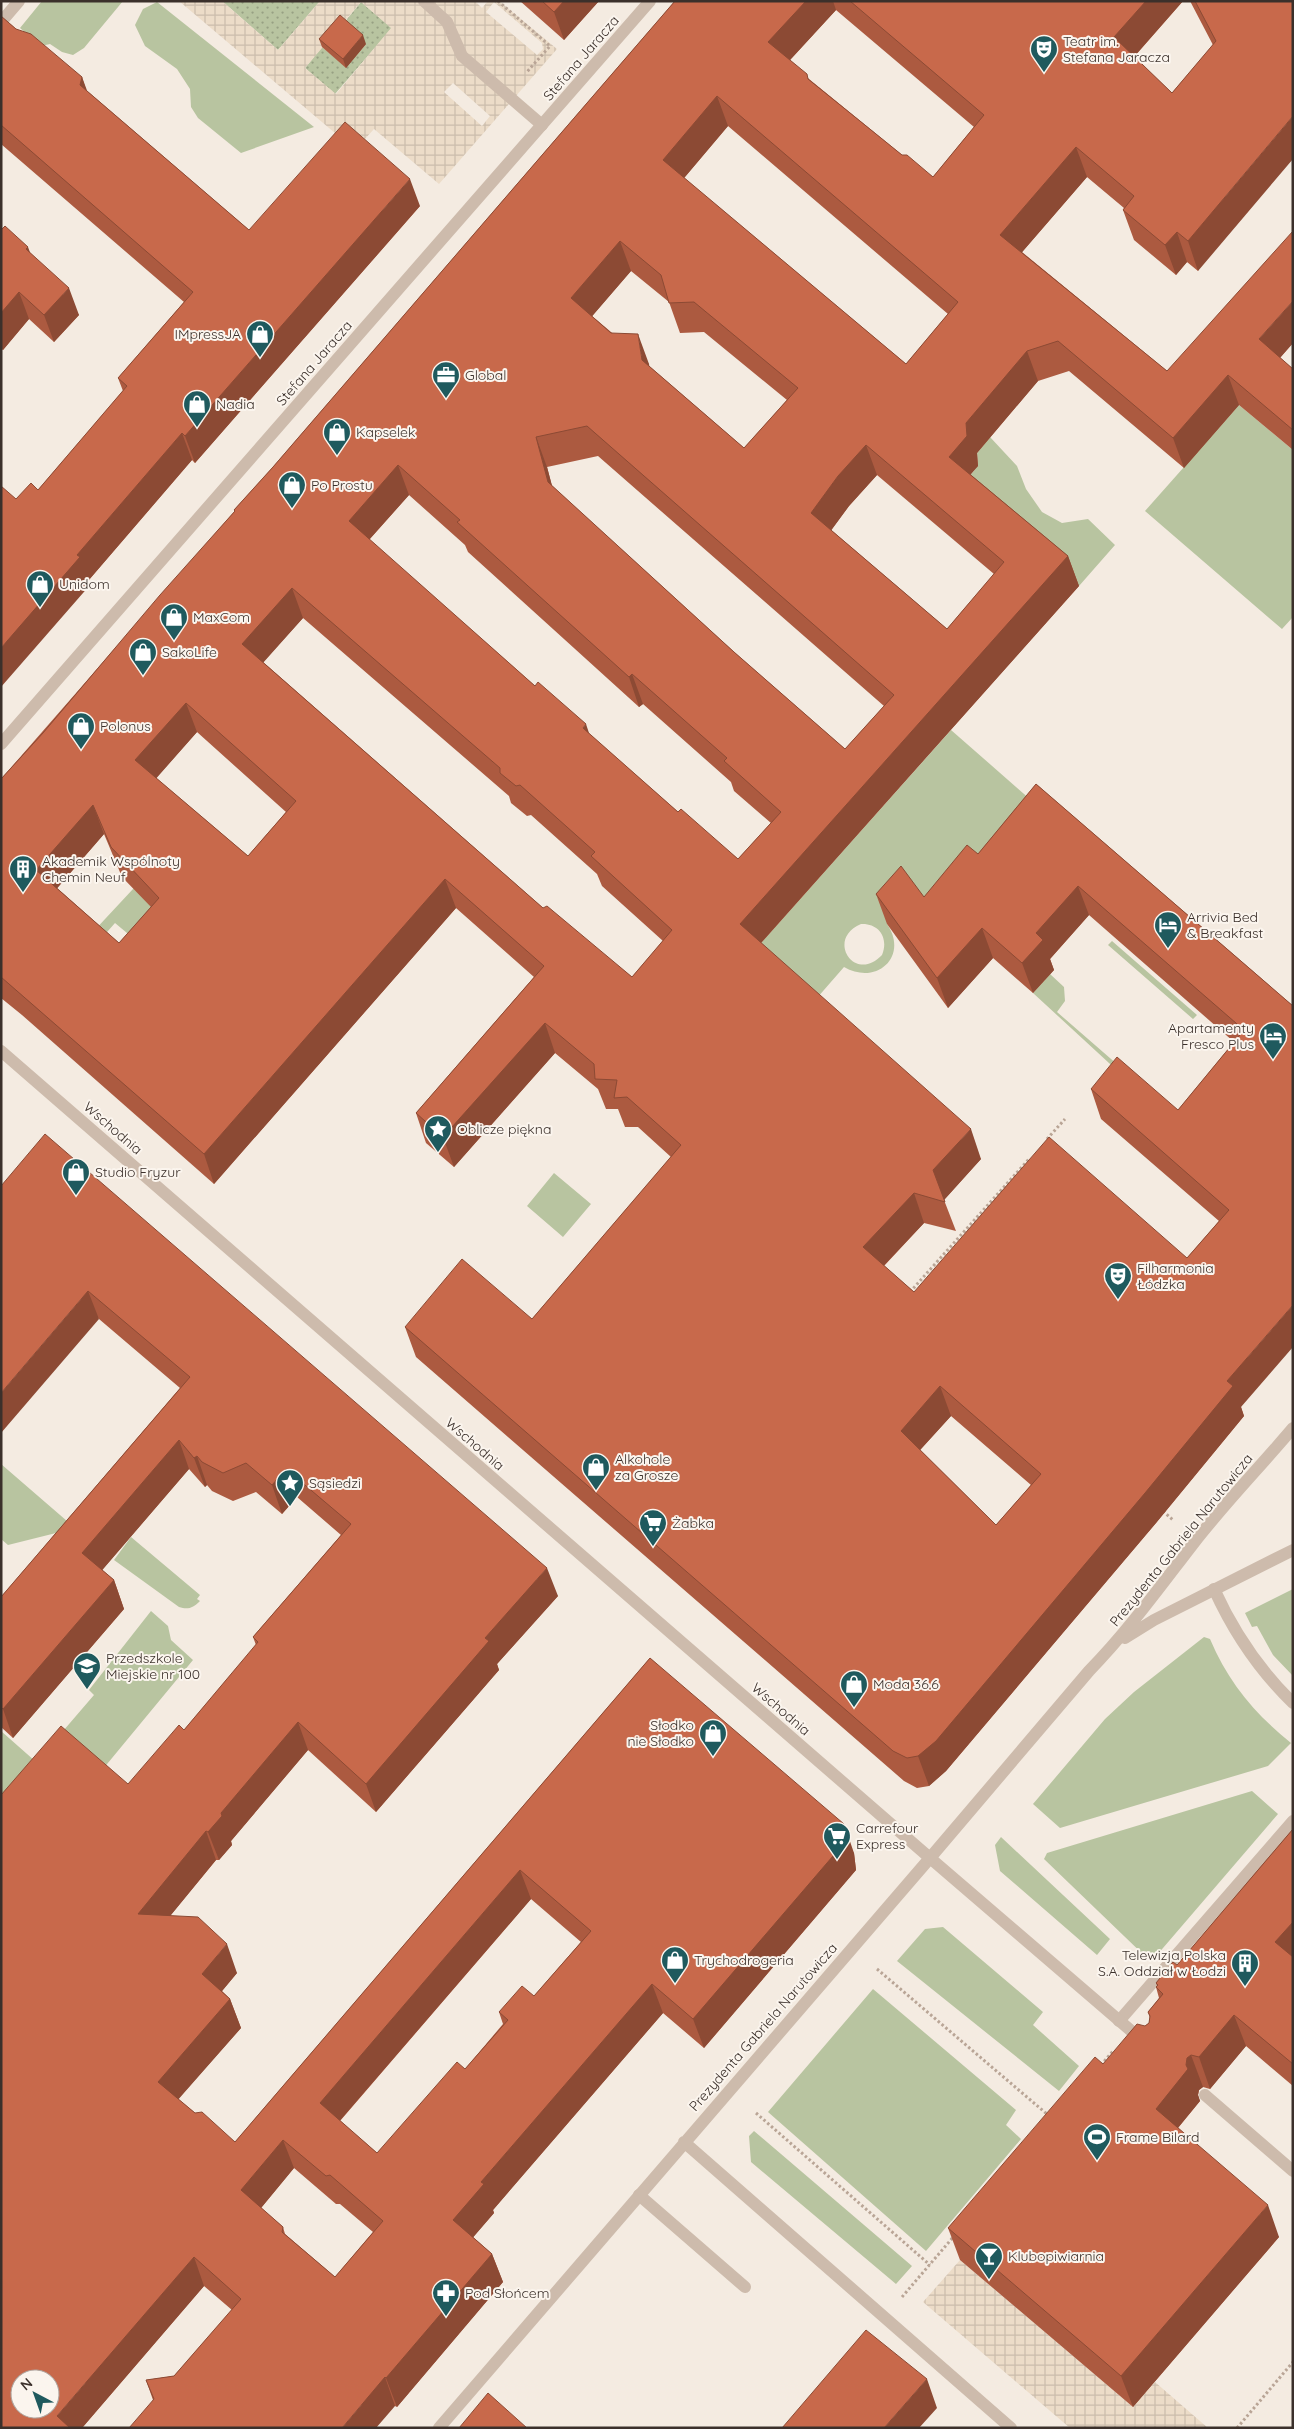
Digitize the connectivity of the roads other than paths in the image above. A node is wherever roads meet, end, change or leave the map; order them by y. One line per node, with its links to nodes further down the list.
1 (19, 1): 4 (street)
2 (424, 1): 5 (street)
3 (650, 1): 5 (street, Stefana Jaracza)
4 (1, 22)
5 (542, 125): 6 (street, Stefana Jaracza)
6 (1, 744)
7 (1, 1051): 14 (street, Wschodnia)
8 (1293, 1428): 11 (street, Prezydenta Gabriela Narutowicza)
9 (1293, 1550): 10 (street, Prezydenta Gabriela Narutowicza)
10 (1214, 1589): 11 (street, Prezydenta Gabriela Narutowicza); 12 (street)
11 (1112, 1648): 14 (street, Prezydenta Gabriela Narutowicza)
12 (1293, 1704)
13 (1293, 1821): 15 (street)
14 (930, 1858): 15 (street, Wschodnia); 18 (street, Prezydenta Gabriela Narutowicza)
15 (1119, 2021): 16 (street, Wschodnia)
16 (1154, 2050)
17 (1205, 2095): 19 (street)
18 (684, 2142): 20 (street, Prezydenta Gabriela Narutowicza); 23 (street)
19 (1293, 2170)
20 (639, 2195): 21 (street); 22 (street, Prezydenta Gabriela Narutowicza)
21 (745, 2287)
22 (439, 2428)
23 (1011, 2428)

